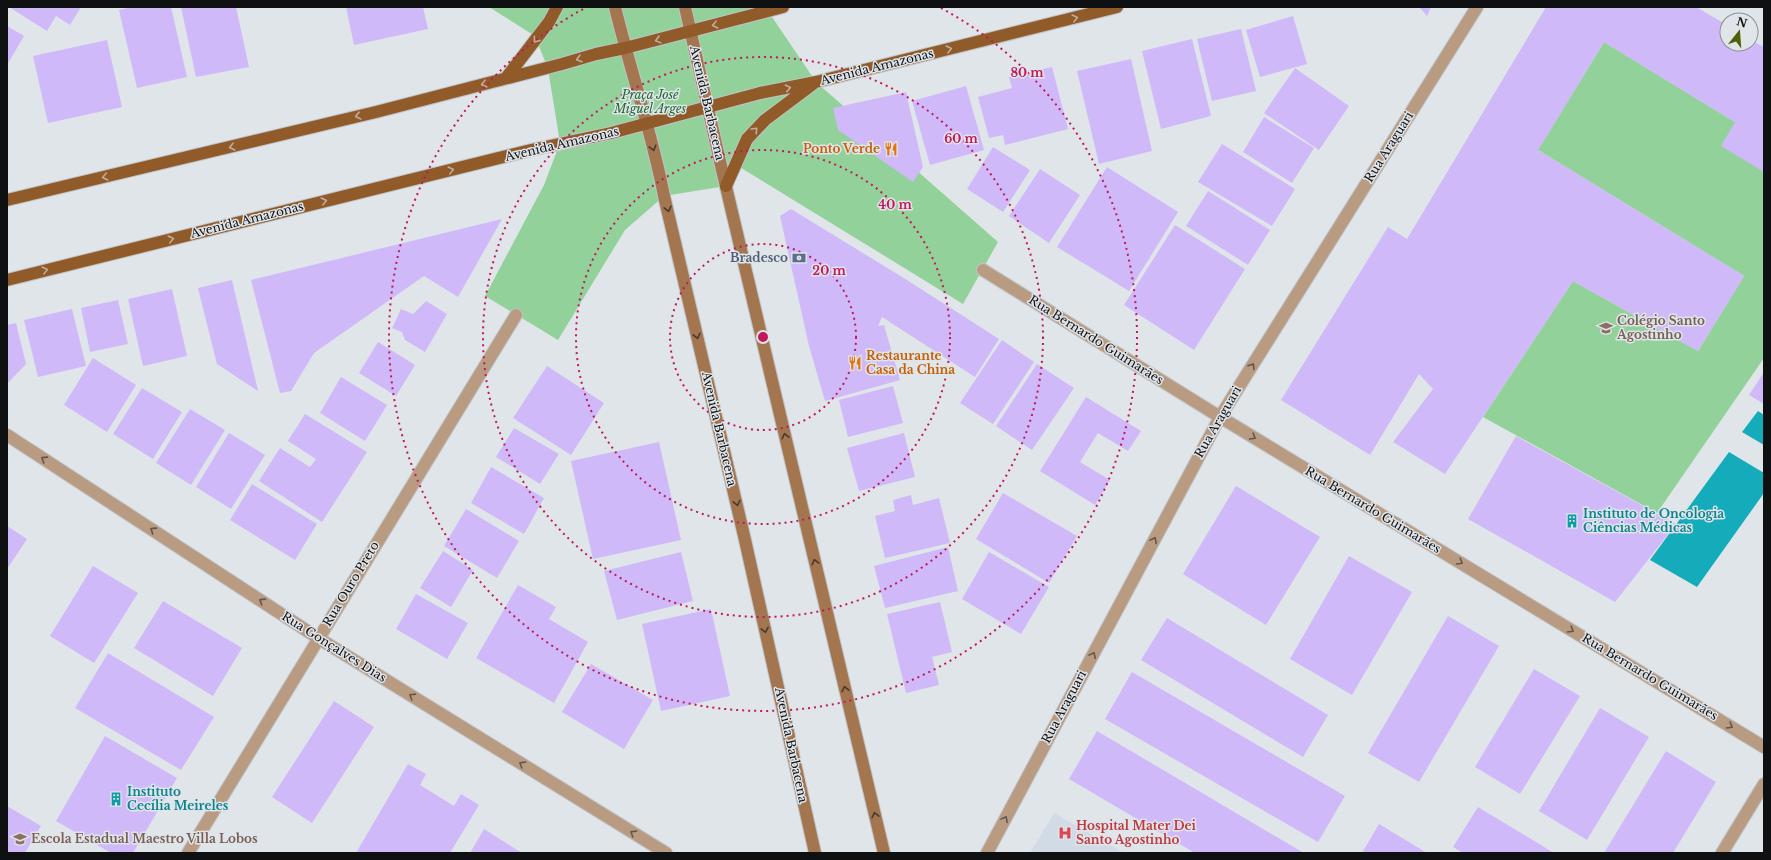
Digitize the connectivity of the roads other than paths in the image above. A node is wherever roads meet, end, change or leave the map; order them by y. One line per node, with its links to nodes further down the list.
1 (557, 7): 9 (main road, one-way to 9)
2 (615, 7): 8 (main road, Avenida Barbacena)
3 (685, 7): 7 (main road, Avenida Barbacena)
4 (782, 7): 7 (main road, one-way to 7)
5 (1117, 7): 10 (main road, Avenida Amazonas, one-way to 5)
6 (1477, 7): 18 (street, Rua Araguari, one-way to 6)
7 (691, 31): 8 (main road, one-way to 8); 11 (main road, Avenida Barbacena)
8 (624, 48): 9 (main road, one-way to 9); 12 (main road, Avenida Barbacena)
9 (506, 78): 14 (main road, one-way to 14)
10 (816, 82): 11 (main road, Avenida Amazonas, one-way to 10); 13 (main road, one-way to 10)
11 (708, 107): 12 (main road, Avenida Amazonas); 13 (main road, Avenida Barbacena)
12 (646, 124): 16 (main road, Avenida Amazonas, one-way to 12); 25 (main road, Avenida Barbacena, one-way to 25)
13 (726, 186): 26 (main road, Avenida Barbacena, one-way to 13)
14 (7, 200)
15 (983, 270): 18 (street, Rua Bernardo Guimarães)
16 (7, 280)
17 (516, 315): 20 (street, Rua Ouro Preto)
18 (1220, 417): 21 (street, Rua Bernardo Guimarães, one-way to 21); 27 (street, Rua Araguari, one-way to 18)
19 (7, 435): 20 (street, Rua Gonçalves Dias, one-way to 19)
20 (318, 638): 23 (street, Rua Ouro Preto); 24 (street, Rua Gonçalves Dias, one-way to 20)
21 (1764, 747)
22 (1764, 784): 28 (street)
23 (188, 853)
24 (666, 853)
25 (815, 853)
26 (884, 853)
27 (987, 853)
28 (1722, 853)

